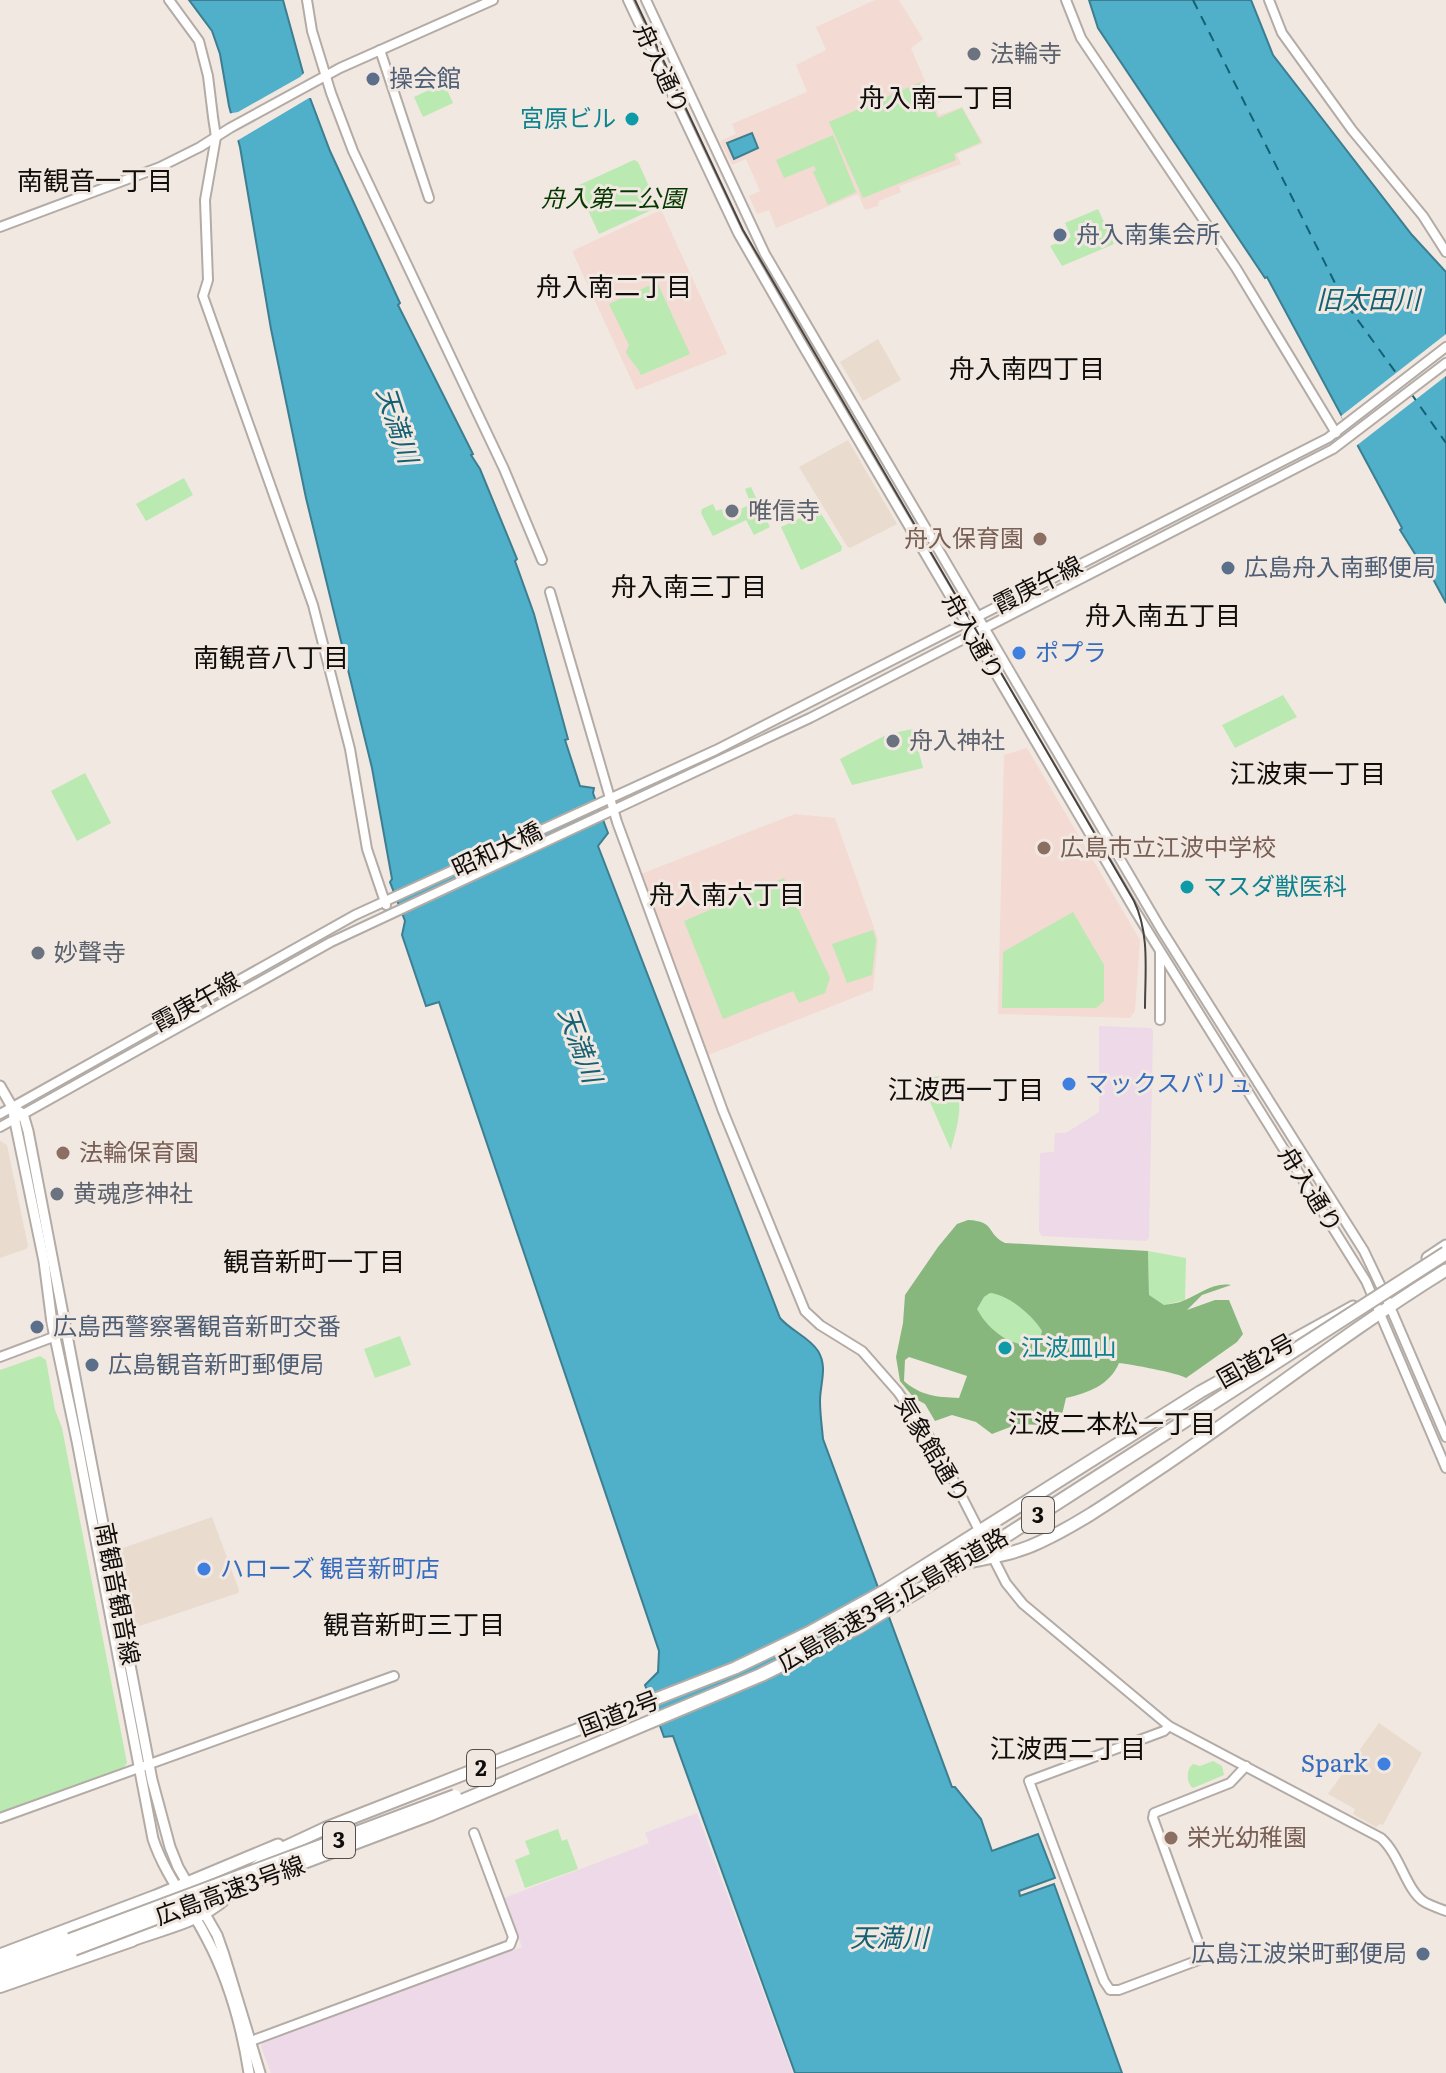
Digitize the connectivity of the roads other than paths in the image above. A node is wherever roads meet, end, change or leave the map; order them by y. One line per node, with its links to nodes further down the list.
1 (169, 0): 10 (street)
2 (307, 0): 9 (street)
3 (493, 0): 8 (street)
4 (628, 0): 20 (street, 舟入通り)
5 (646, 0): 19 (street, 舟入通り)
6 (1066, 0): 16 (street)
7 (1269, 0): 13 (street)
8 (380, 50): 9 (street); 11 (street)
9 (326, 75): 10 (street); 17 (street)
10 (216, 137): 12 (street); 27 (street)
11 (429, 198)
12 (0, 227)
13 (1446, 252)
14 (1446, 347): 16 (street, 霞庚午線)
15 (1446, 363): 21 (street, 昭和大橋)
16 (1336, 433): 19 (street, 霞庚午線)
17 (542, 560)
18 (550, 592): 23 (street, 気象館通り)
19 (978, 615): 20 (street, 霞庚午線); 21 (street, 舟入通り)
20 (964, 622): 22 (street, 舟入通り); 23 (street, 霞庚午線)
21 (986, 627): 22 (street, 昭和大橋); 39 (street, 舟入通り)
22 (972, 635): 25 (street, 昭和大橋); 29 (street, 舟入通り)
23 (609, 799): 24 (street, 霞庚午線); 25 (street, 気象館通り)
24 (599, 803): 26 (street, 昭和大橋)
25 (614, 812): 28 (street, 昭和大橋); 45 (street, 気象館通り)
26 (395, 897): 27 (street, 霞庚午線)
27 (385, 902): 28 (street); 32 (street, 霞庚午線)
28 (389, 914): 34 (street, 昭和大橋)
29 (1160, 952): 30 (street); 39 (street, 舟入通り)
30 (1160, 1020)
31 (0, 1086): 32 (main road)
32 (12, 1107): 33 (street, 霞庚午線); 34 (main road)
33 (0, 1114)
34 (19, 1117): 35 (street, 昭和大橋); 41 (main road, 南観音観音線); 52 (main road, 南観音観音線)
35 (0, 1127)
36 (1446, 1246): 39 (highway, 国道2号 / 2)
37 (1446, 1253): 50 (highway, 広島高速3号;広島南道路 / 3, bridge)
38 (1446, 1270): 40 (highway, 国道2号 / 2)
39 (1378, 1292): 40 (street); 45 (highway, 国道2号 / 2)
40 (1385, 1310): 43 (street); 44 (street); 46 (highway, 国道2号 / 2)
41 (56, 1336): 42 (street); 52 (main road, 南観音観音線)
42 (0, 1357)
43 (1446, 1437)
44 (1446, 1468)
45 (979, 1531): 46 (street, 気象館通り); 47 (highway, 国道2号 / 2)
46 (992, 1557): 47 (highway, 国道2号 / 2); 49 (street, 気象館通り)
47 (903, 1580): 54 (highway, 国道2号 / 2)
48 (394, 1676): 52 (street)
49 (1169, 1726): 51 (street, 気象館通り); 51 (street)
50 (608, 1738): 60 (highway, 広島高速3号線 / 3, bridge)
51 (1246, 1766): 57 (street, 気象館通り)
52 (144, 1767): 53 (street); 56 (main road, 南観音観音線)
53 (0, 1818)
54 (326, 1828): 56 (highway, 国道2号 / 2); 58 (highway, 国道2号 / 2)
55 (474, 1833): 65 (street)
56 (182, 1885): 58 (main road, 南観音観音線); 61 (highway, 2)
57 (1446, 1911)
58 (201, 1917): 59 (highway, 2); 65 (main road, 南観音観音線); 66 (main road, 南観音観音線)
59 (132, 1940): 64 (highway)
60 (72, 1945): 62 (highway, 3); 63 (highway, 3)
61 (0, 1955)
62 (0, 1966)
63 (0, 1976)
64 (0, 1986)
65 (251, 2041): 67 (main road, 南観音観音線)
66 (249, 2073)
67 (260, 2073)

